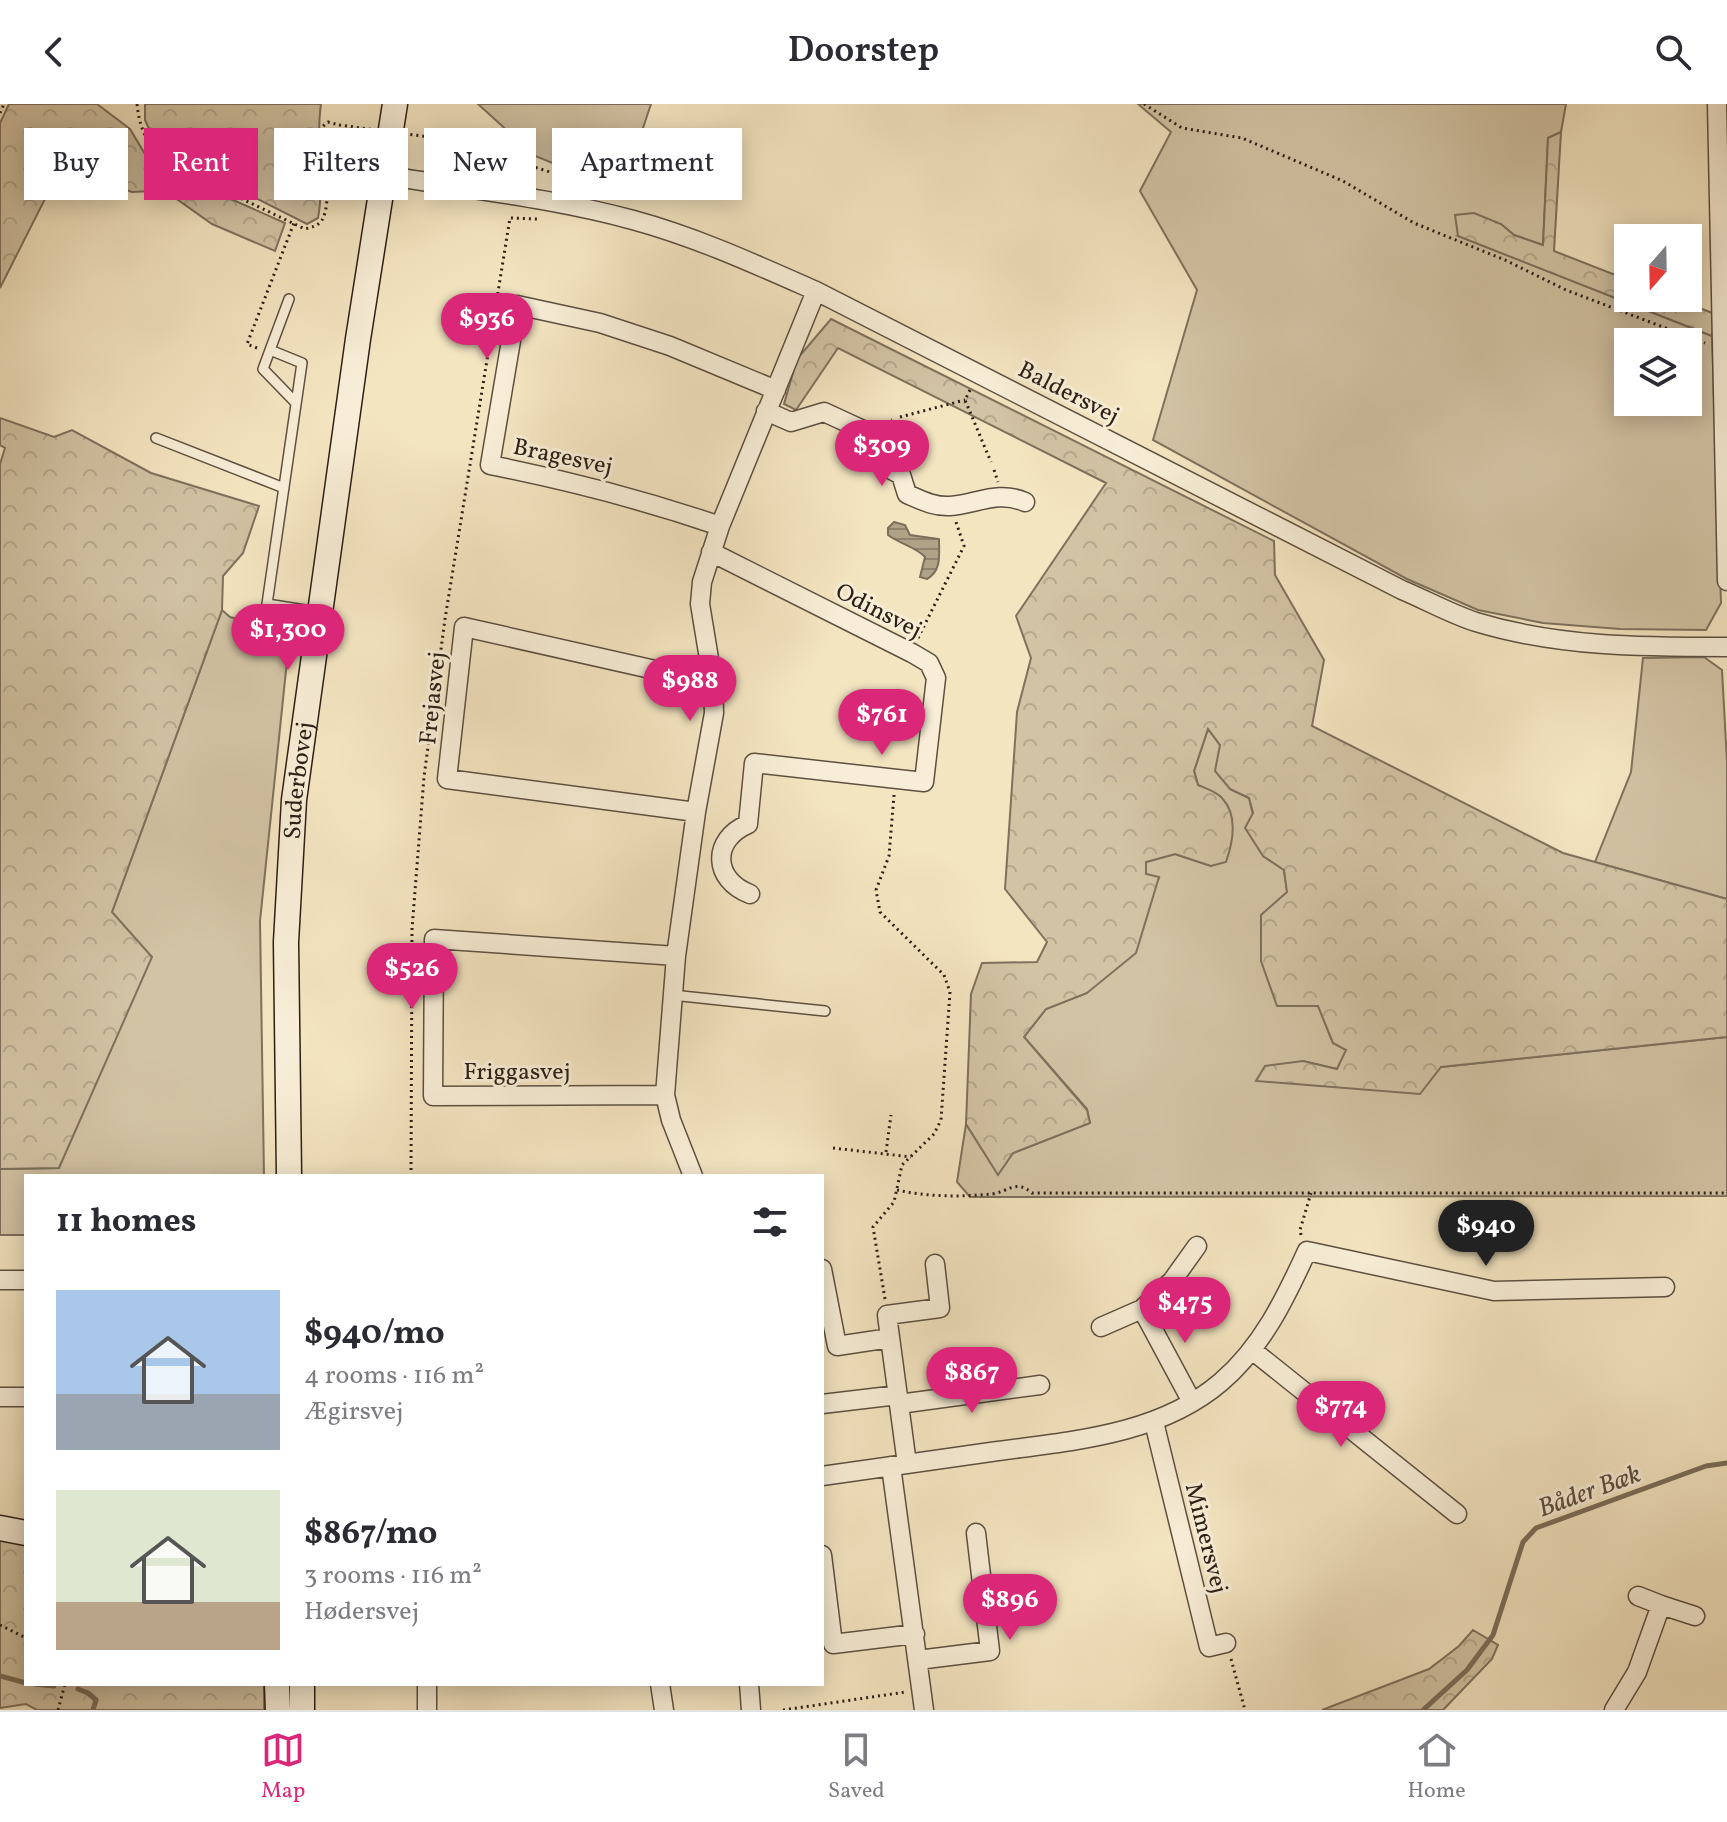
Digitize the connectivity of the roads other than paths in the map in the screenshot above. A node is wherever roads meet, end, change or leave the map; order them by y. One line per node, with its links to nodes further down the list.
1 (395, 104): 3 (street, Suderbovej)
2 (1717, 104): 17 (street)
3 (391, 128)
4 (408, 179): 6 (street, Baldersvej)
5 (380, 200): 18 (street, Suderbovej)
6 (816, 291): 9 (street); 19 (street, Baldersvej)
7 (289, 299): 8 (lane)
8 (270, 350): 10 (lane); 10 (lane)
9 (776, 390): 11 (street); 15 (street, Bragesvej)
10 (296, 403): 13 (lane)
11 (766, 411): 14 (street); 15 (street)
12 (156, 438): 13 (lane)
13 (284, 488): 18 (lane)
14 (1025, 502)
15 (720, 526): 16 (street)
16 (711, 552): 20 (street); 23 (street, Odinsvej)
17 (1727, 581)
18 (321, 612): 29 (street, Suderbovej)
19 (1727, 647)
20 (713, 683): 21 (street); 21 (street, Frejasvej)
21 (696, 812): 22 (street)
22 (690, 849): 23 (street); 25 (street)
23 (722, 853): 24 (street)
24 (750, 894)
25 (676, 956): 26 (street); 28 (street, Friggasvej)
26 (672, 995): 27 (lane); 28 (street)
27 (825, 1011)
28 (665, 1095): 30 (street)
29 (289, 1174)
30 (692, 1174)
31 (1197, 1246): 37 (street)
32 (935, 1264): 39 (street)
33 (824, 1279): 39 (street)
34 (0, 1280): 35 (street)
35 (24, 1280)
36 (1665, 1287): 40 (street)
37 (1142, 1309): 38 (street); 45 (street)
38 (1101, 1327)
39 (890, 1338): 44 (street)
40 (1252, 1350): 45 (street); 51 (street)
41 (1040, 1385): 44 (street)
42 (0, 1397): 43 (street)
43 (24, 1397)
44 (898, 1399): 46 (street); 48 (street)
45 (1192, 1402): 47 (street)
46 (824, 1404)
47 (1154, 1422): 48 (street); 61 (street, Mimersvej)
48 (899, 1465): 49 (street); 60 (street)
49 (824, 1476)
50 (0, 1512): 52 (street)
51 (1457, 1514)
52 (24, 1516)
53 (0, 1528): 54 (street)
54 (24, 1533)
55 (976, 1533): 62 (street)
56 (824, 1571): 60 (street)
57 (1638, 1596): 58 (street)
58 (1661, 1605): 59 (street); 74 (street)
59 (1695, 1616)
60 (915, 1634): 62 (street)
61 (1226, 1643)
62 (918, 1660): 73 (street)
63 (277, 1686): 68 (street)
64 (302, 1686): 69 (street)
65 (427, 1686): 70 (street)
66 (660, 1686): 71 (street)
67 (749, 1686): 72 (street)
68 (278, 1710)
69 (302, 1710)
70 (427, 1710)
71 (664, 1710)
72 (751, 1710)
73 (924, 1710)
74 (1614, 1710)

